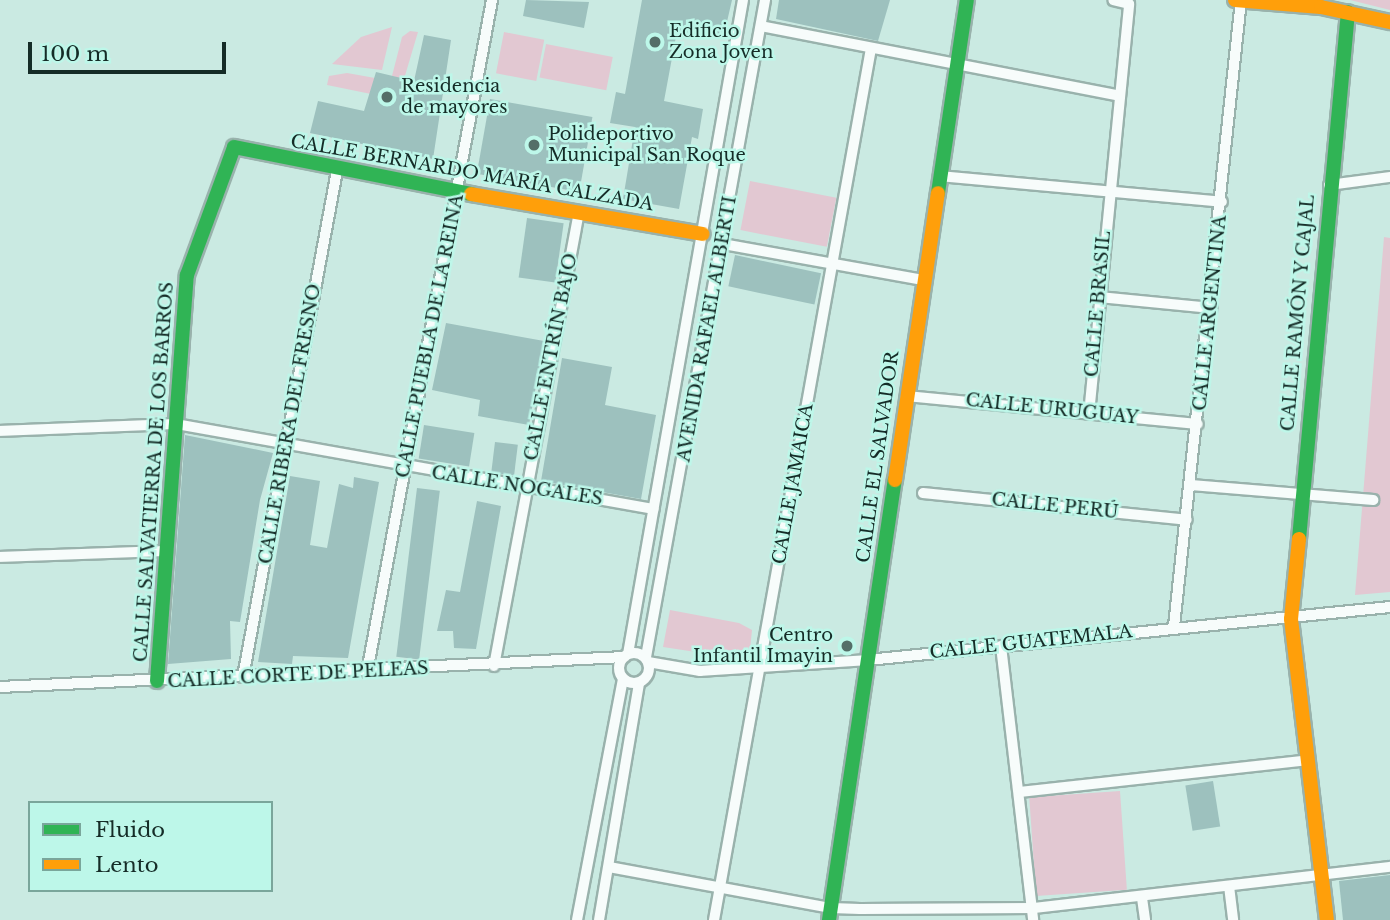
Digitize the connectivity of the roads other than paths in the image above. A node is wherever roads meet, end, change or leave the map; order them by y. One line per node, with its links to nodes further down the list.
1 (492, 0): 20 (street, CALLE PUEBLA DE LA REINA)
2 (743, 0): 24 (street, AVENIDA RAFAEL ALBERTI)
3 (765, 0): 11 (street, AVENIDA RAFAEL ALBERTI)
4 (967, 0): 13 (street, CALLE EL SALVADOR)
5 (1113, 0): 14 (street, CALLE BRASIL)
6 (1235, 0): 7 (street)
7 (1242, 0): 8 (street); 22 (street, CALLE ARGENTINA)
8 (1321, 4): 9 (street)
9 (1348, 12): 10 (street); 19 (street, CALLE RAMÓN Y CAJAL)
10 (1390, 22)
11 (761, 26): 12 (street); 25 (street, AVENIDA RAFAEL ALBERTI)
12 (871, 48): 13 (street); 26 (street, CALLE JAMAICA)
13 (957, 63): 14 (street); 17 (street, CALLE EL SALVADOR)
14 (1118, 95): 21 (street, CALLE BRASIL)
15 (234, 147): 16 (street, CALLE BERNARDO MARÍA CALZADA); 32 (street, CALLE SALVATIERRA DE LOS BARROS)
16 (337, 171): 20 (street, CALLE BERNARDO MARÍA CALZADA); 35 (street, CALLE RIBERA DEL FRESNO)
17 (939, 176): 21 (street); 27 (street, CALLE EL SALVADOR)
18 (1390, 177): 19 (street)
19 (1329, 185): 40 (street, CALLE RAMÓN Y CAJAL)
20 (457, 191): 23 (street, CALLE BERNARDO MARÍA CALZADA); 36 (street, CALLE PUEBLA DE LA REINA)
21 (1108, 194): 22 (street); 28 (street, CALLE BRASIL)
22 (1222, 202): 29 (street, CALLE ARGENTINA)
23 (579, 213): 24 (street, CALLE BERNARDO MARÍA CALZADA); 38 (street, CALLE ENTRÍN BAJO)
24 (703, 234): 42 (street, AVENIDA RAFAEL ALBERTI)
25 (723, 244): 26 (street); 51 (street, AVENIDA RAFAEL ALBERTI)
26 (833, 264): 27 (street); 55 (street, CALLE JAMAICA)
27 (924, 280): 30 (street, CALLE EL SALVADOR)
28 (1099, 297): 29 (street); 31 (street, CALLE BRASIL)
29 (1211, 308): 33 (street, CALLE ARGENTINA)
30 (906, 396): 31 (street, CALLE URUGUAY); 52 (street, CALLE EL SALVADOR)
31 (1089, 414): 33 (street, CALLE URUGUAY)
32 (176, 424): 34 (street, CALLE NOGALES); 35 (street, CALLE NOGALES); 44 (street, CALLE SALVATIERRA DE LOS BARROS)
33 (1198, 424): 37 (street, CALLE ARGENTINA)
34 (0, 431)
35 (286, 444): 36 (street, CALLE NOGALES); 59 (street, CALLE RIBERA DEL FRESNO)
36 (405, 467): 38 (street, CALLE NOGALES); 57 (street, CALLE PUEBLA DE LA REINA)
37 (1191, 485): 40 (street); 43 (street, CALLE ARGENTINA)
38 (526, 487): 42 (street, CALLE NOGALES); 54 (street, CALLE ENTRÍN BAJO)
39 (923, 493): 43 (street, CALLE PERÚ)
40 (1302, 494): 41 (street); 47 (street, CALLE RAMÓN Y CAJAL)
41 (1373, 500)
42 (653, 509): 50 (street, AVENIDA RAFAEL ALBERTI)
43 (1187, 520): 48 (street, CALLE ARGENTINA)
44 (167, 551): 45 (street); 60 (street, CALLE SALVATIERRA DE LOS BARROS)
45 (0, 557)
46 (1390, 607): 47 (street, CALLE GUATEMALA)
47 (1291, 619): 48 (street, CALLE GUATEMALA); 63 (street, CALLE RAMÓN Y CAJAL)
48 (1174, 626): 49 (street, CALLE GUATEMALA)
49 (1001, 646): 52 (street, CALLE GUATEMALA); 64 (street)
50 (626, 655): 51 (street, CALLE GUATEMALA); 53 (street, CALLE CORTE DE PELEAS); 58 (street, AVENIDA RAFAEL ALBERTI)
51 (647, 659): 56 (street, CALLE GUATEMALA); 61 (street, AVENIDA RAFAEL ALBERTI)
52 (868, 660): 55 (street, CALLE GUATEMALA); 71 (street, CALLE EL SALVADOR)
53 (597, 661): 54 (street, CALLE CORTE DE PELEAS); 58 (street)
54 (494, 666): 57 (street, CALLE CORTE DE PELEAS)
55 (760, 666): 56 (street, CALLE GUATEMALA); 68 (street, CALLE JAMAICA)
56 (671, 668): 61 (street, CALLE GUATEMALA)
57 (367, 672): 59 (street, CALLE CORTE DE PELEAS)
58 (621, 676): 61 (street); 73 (street)
59 (243, 677): 60 (street, CALLE CORTE DE PELEAS)
60 (157, 681): 62 (street, CALLE CORTE DE PELEAS)
61 (642, 681): 65 (street)
62 (0, 687)
63 (1308, 760): 64 (street); 67 (street, CALLE RAMÓN Y CAJAL)
64 (1020, 792): 72 (street)
65 (609, 867): 68 (street); 74 (street)
66 (1390, 867): 67 (street)
67 (1322, 874): 69 (street); 78 (street, CALLE RAMÓN Y CAJAL)
68 (720, 886): 71 (street); 75 (street, CALLE JAMAICA)
69 (1229, 886): 70 (street); 77 (street)
70 (1142, 898): 72 (street); 76 (street)
71 (830, 914): 72 (street)
72 (1033, 914)
73 (578, 920)
74 (599, 920)
75 (714, 920)
76 (1145, 920)
77 (1233, 920)
78 (1327, 920)

